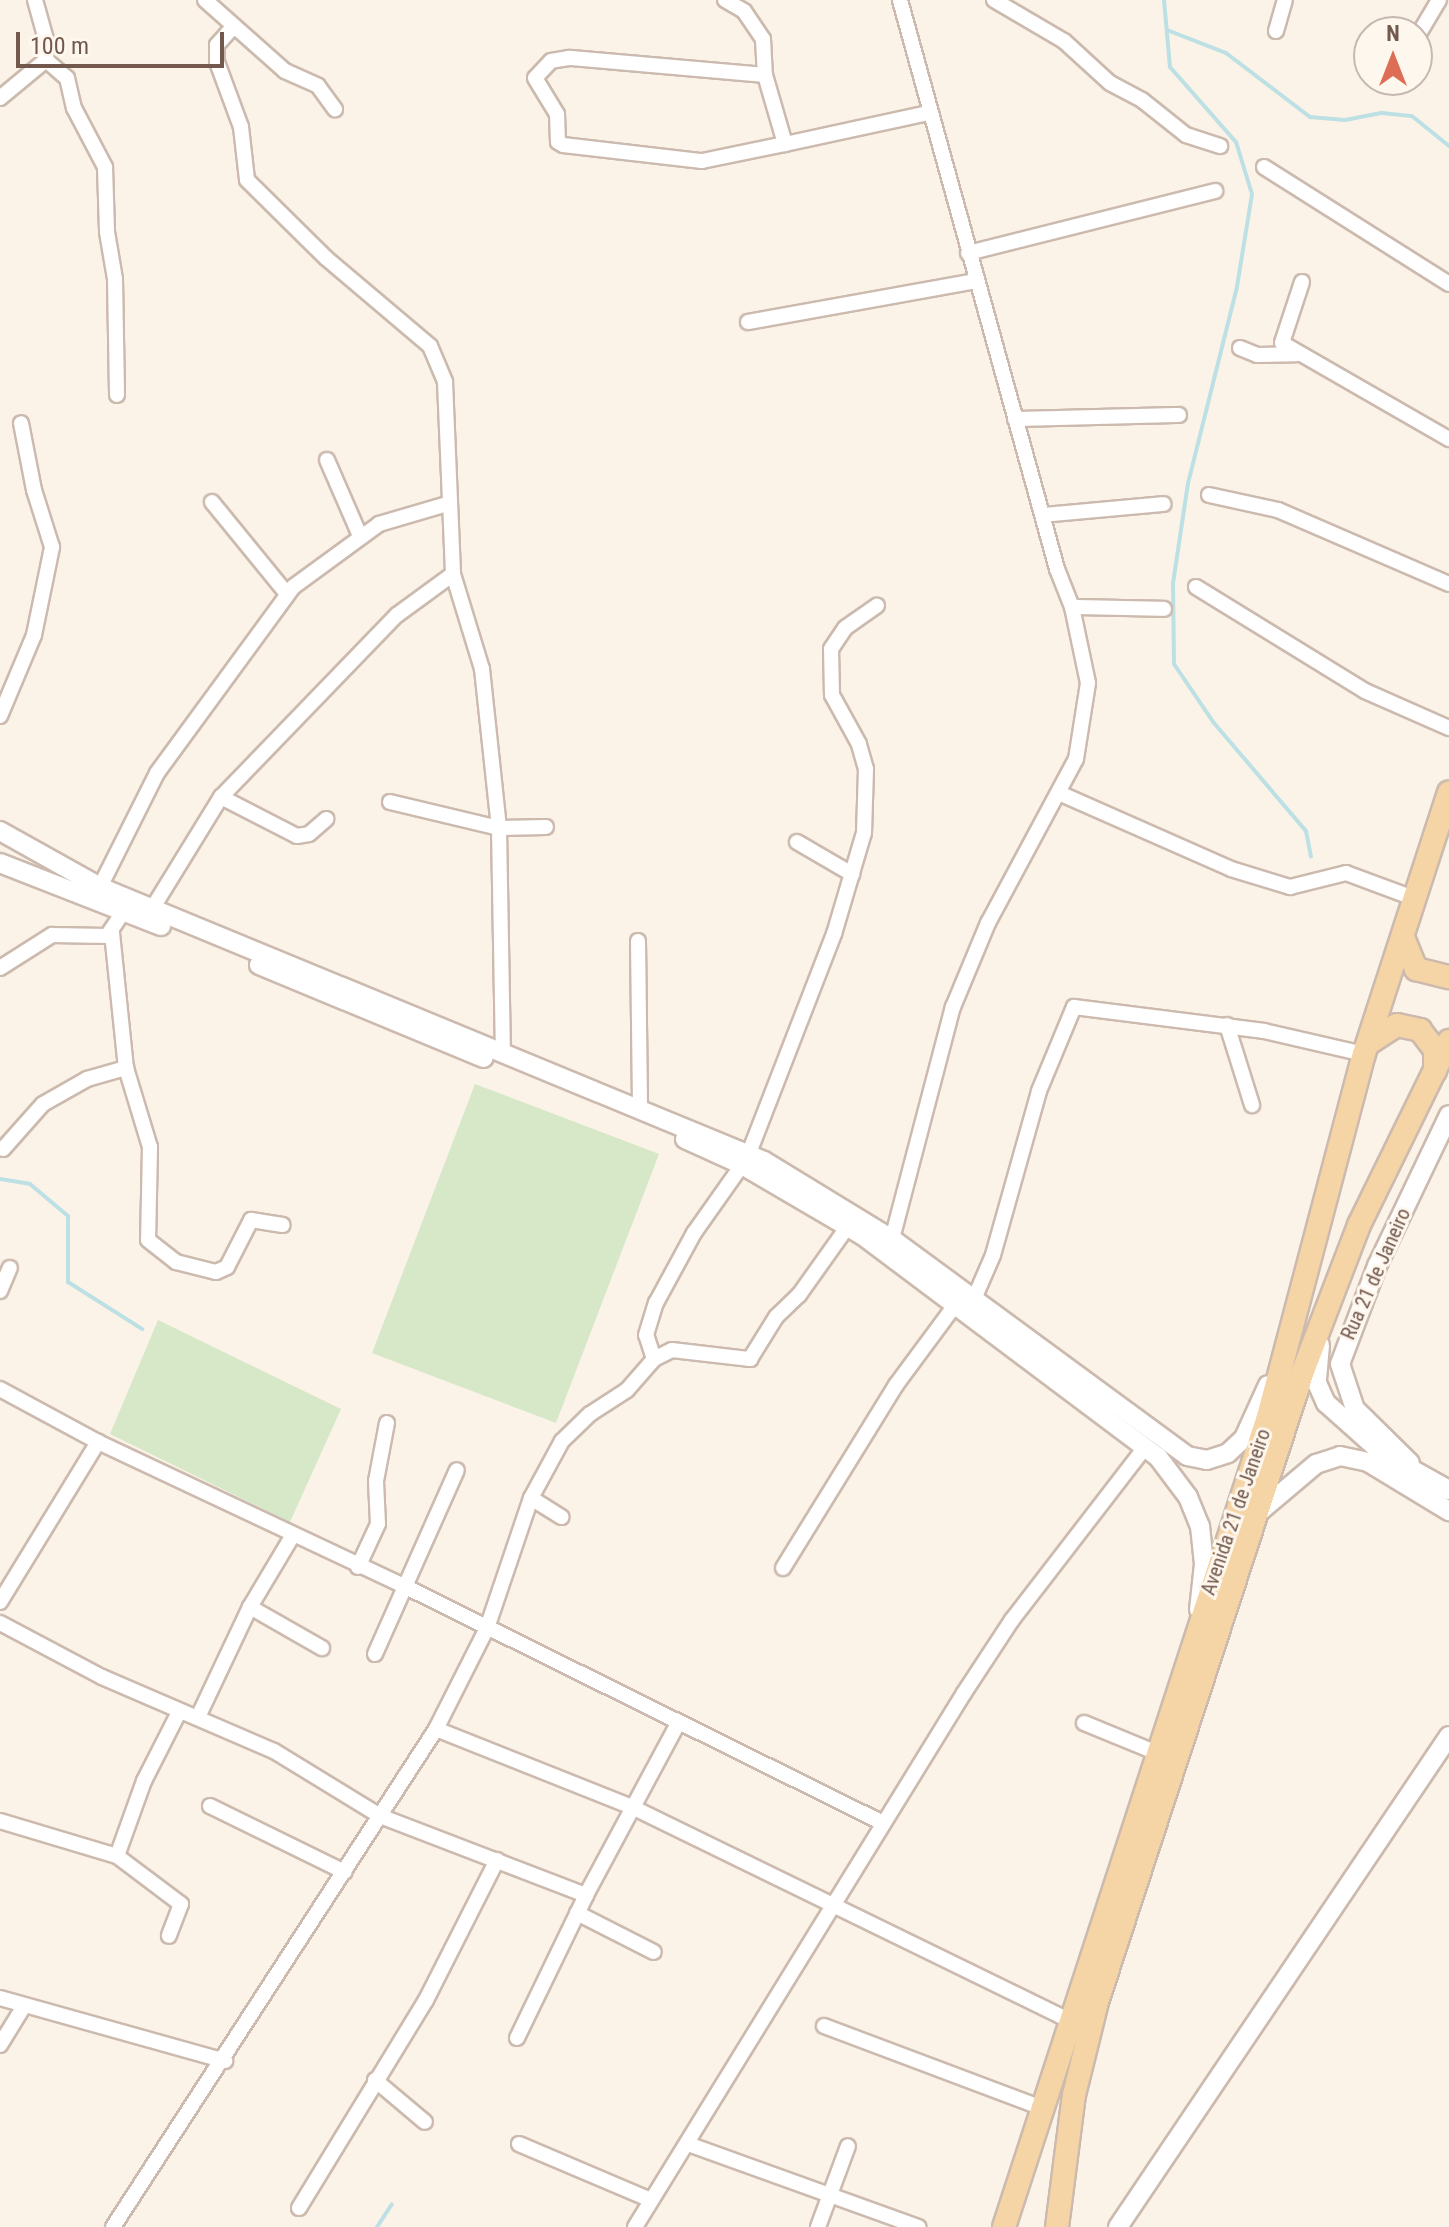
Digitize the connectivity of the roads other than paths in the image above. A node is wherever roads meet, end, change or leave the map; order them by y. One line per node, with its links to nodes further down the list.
1 (35, 0): 9 (street)
2 (205, 0): 7 (street)
3 (725, 0): 10 (street)
4 (900, 0): 13 (street)
5 (994, 0): 15 (street)
6 (1285, 0): 8 (street)
7 (233, 27): 12 (street); 33 (street)
8 (1276, 31)
9 (46, 60): 11 (street); 25 (street)
10 (765, 75): 14 (street); 14 (street)
11 (0, 98)
12 (335, 109)
13 (928, 113): 14 (street); 18 (street)
14 (785, 144)
15 (1220, 146)
16 (1264, 167): 21 (street)
17 (1215, 191): 18 (street)
18 (968, 253): 19 (street)
19 (977, 281): 22 (street); 27 (street)
20 (1302, 282): 24 (street)
21 (1449, 284)
22 (748, 322)
23 (1240, 348): 24 (street)
24 (1296, 354): 29 (street)
25 (117, 395)
26 (1179, 415): 27 (street)
27 (1015, 419): 35 (street)
28 (21, 423): 44 (street)
29 (1449, 439)
30 (327, 460): 36 (street)
31 (1209, 495): 38 (street)
32 (212, 502): 40 (street)
33 (447, 504): 36 (street); 37 (street)
34 (1163, 504): 35 (street)
35 (1043, 515): 42 (street)
36 (360, 536): 40 (street)
37 (453, 574): 48 (street); 52 (street)
38 (1449, 584)
39 (1196, 587): 45 (street)
40 (287, 594): 57 (street)
41 (877, 606): 56 (street)
42 (1072, 607): 43 (street); 47 (street)
43 (1164, 609)
44 (0, 716)
45 (1449, 728)
46 (1449, 792): 58 (main road, Avenida 21 de Janeiro)
47 (1059, 793): 58 (street); 79 (street)
48 (221, 797): 50 (street); 59 (street)
49 (390, 802): 52 (street)
50 (326, 819)
51 (546, 827): 52 (street)
52 (499, 828): 69 (street)
53 (0, 831): 57 (street)
54 (797, 842): 56 (street)
55 (0, 863): 60 (street)
56 (852, 874): 76 (street)
57 (100, 887): 59 (street)
58 (1416, 899): 62 (main road, Avenida 21 de Janeiro)
59 (152, 909): 69 (street)
60 (124, 911): 61 (street); 76 (street)
61 (112, 933): 64 (street); 70 (street)
62 (1403, 937): 65 (main road); 68 (main road, Avenida 21 de Janeiro)
63 (638, 941): 73 (street)
64 (0, 968)
65 (1449, 977)
66 (1227, 1025): 68 (street); 72 (street); 83 (street)
67 (1449, 1041): 71 (main road, Avenida 21 de Janeiro)
68 (1366, 1050): 71 (main road); 84 (main road, Avenida 21 de Janeiro)
69 (503, 1053): 73 (street)
70 (126, 1068): 75 (street); 77 (street)
71 (1435, 1073): 82 (main road, Avenida 21 de Janeiro)
72 (1252, 1105)
73 (640, 1106): 76 (street)
74 (1449, 1115): 90 (street, Rua 21 de Janeiro)
75 (3, 1149)
76 (746, 1159): 78 (street); 79 (street); 85 (street)
77 (283, 1225)
78 (848, 1226): 83 (street); 85 (street)
79 (892, 1239): 83 (street)
80 (10, 1268): 81 (street)
81 (0, 1291)
82 (1332, 1292): 90 (street); 95 (main road, Avenida 21 de Janeiro)
83 (965, 1301): 84 (street); 89 (street); 99 (street)
84 (1287, 1336): 105 (main road, Avenida 21 de Janeiro)
85 (654, 1359): 93 (street)
86 (0, 1389): 88 (street)
87 (387, 1423): 98 (street)
88 (98, 1442): 97 (street); 101 (street)
89 (1145, 1447): 105 (street); 119 (street)
90 (1410, 1463): 92 (street)
91 (457, 1470): 100 (street)
92 (1449, 1490)
93 (531, 1498): 96 (street); 104 (street)
94 (1449, 1511): 95 (street)
95 (1259, 1512): 149 (main road, Avenida 21 de Janeiro)
96 (561, 1517)
97 (293, 1535): 98 (street); 102 (street)
98 (358, 1567): 100 (street)
99 (783, 1568)
100 (406, 1587): 104 (street); 107 (street)
101 (0, 1602)
102 (250, 1607): 106 (street); 109 (street)
103 (0, 1623): 108 (street)
104 (487, 1628): 111 (street); 112 (street)
105 (1195, 1633): 114 (main road, Avenida 21 de Janeiro)
106 (322, 1648)
107 (375, 1654)
108 (179, 1712): 109 (street); 120 (street)
109 (198, 1717): 117 (street)
110 (1084, 1723): 114 (street)
111 (677, 1725): 116 (street); 119 (street)
112 (436, 1729): 116 (street); 117 (street)
113 (1449, 1736): 150 (street)
114 (1157, 1753): 130 (main road, Avenida 21 de Janeiro)
115 (210, 1806): 122 (street)
116 (632, 1807): 123 (street); 124 (street)
117 (380, 1816): 121 (street); 122 (street)
118 (0, 1821): 120 (street)
119 (881, 1822): 124 (street)
120 (117, 1856): 126 (street)
121 (497, 1860): 123 (street); 135 (street)
122 (345, 1872): 134 (street)
123 (586, 1895): 125 (street)
124 (833, 1909): 130 (street); 139 (street)
125 (577, 1913): 127 (street); 132 (street)
126 (169, 1936)
127 (654, 1952)
128 (0, 1998): 129 (street)
129 (24, 2006): 133 (street); 134 (street)
130 (1071, 2021): 136 (main road, Avenida 21 de Janeiro)
131 (824, 2026): 136 (street)
132 (517, 2038)
133 (0, 2045)
134 (225, 2061): 144 (street)
135 (375, 2080): 137 (street); 143 (street)
136 (1045, 2109): 148 (main road, Avenida 21 de Janeiro)
137 (425, 2122)
138 (519, 2144): 142 (street)
139 (688, 2144): 141 (street); 142 (street)
140 (848, 2146): 141 (street)
141 (829, 2195): 146 (street); 147 (street)
142 (651, 2200): 145 (street)
143 (299, 2208)
144 (117, 2226)
145 (635, 2227)
146 (818, 2227)
147 (918, 2227)
148 (1004, 2227)
149 (1057, 2227)
150 (1118, 2227)

